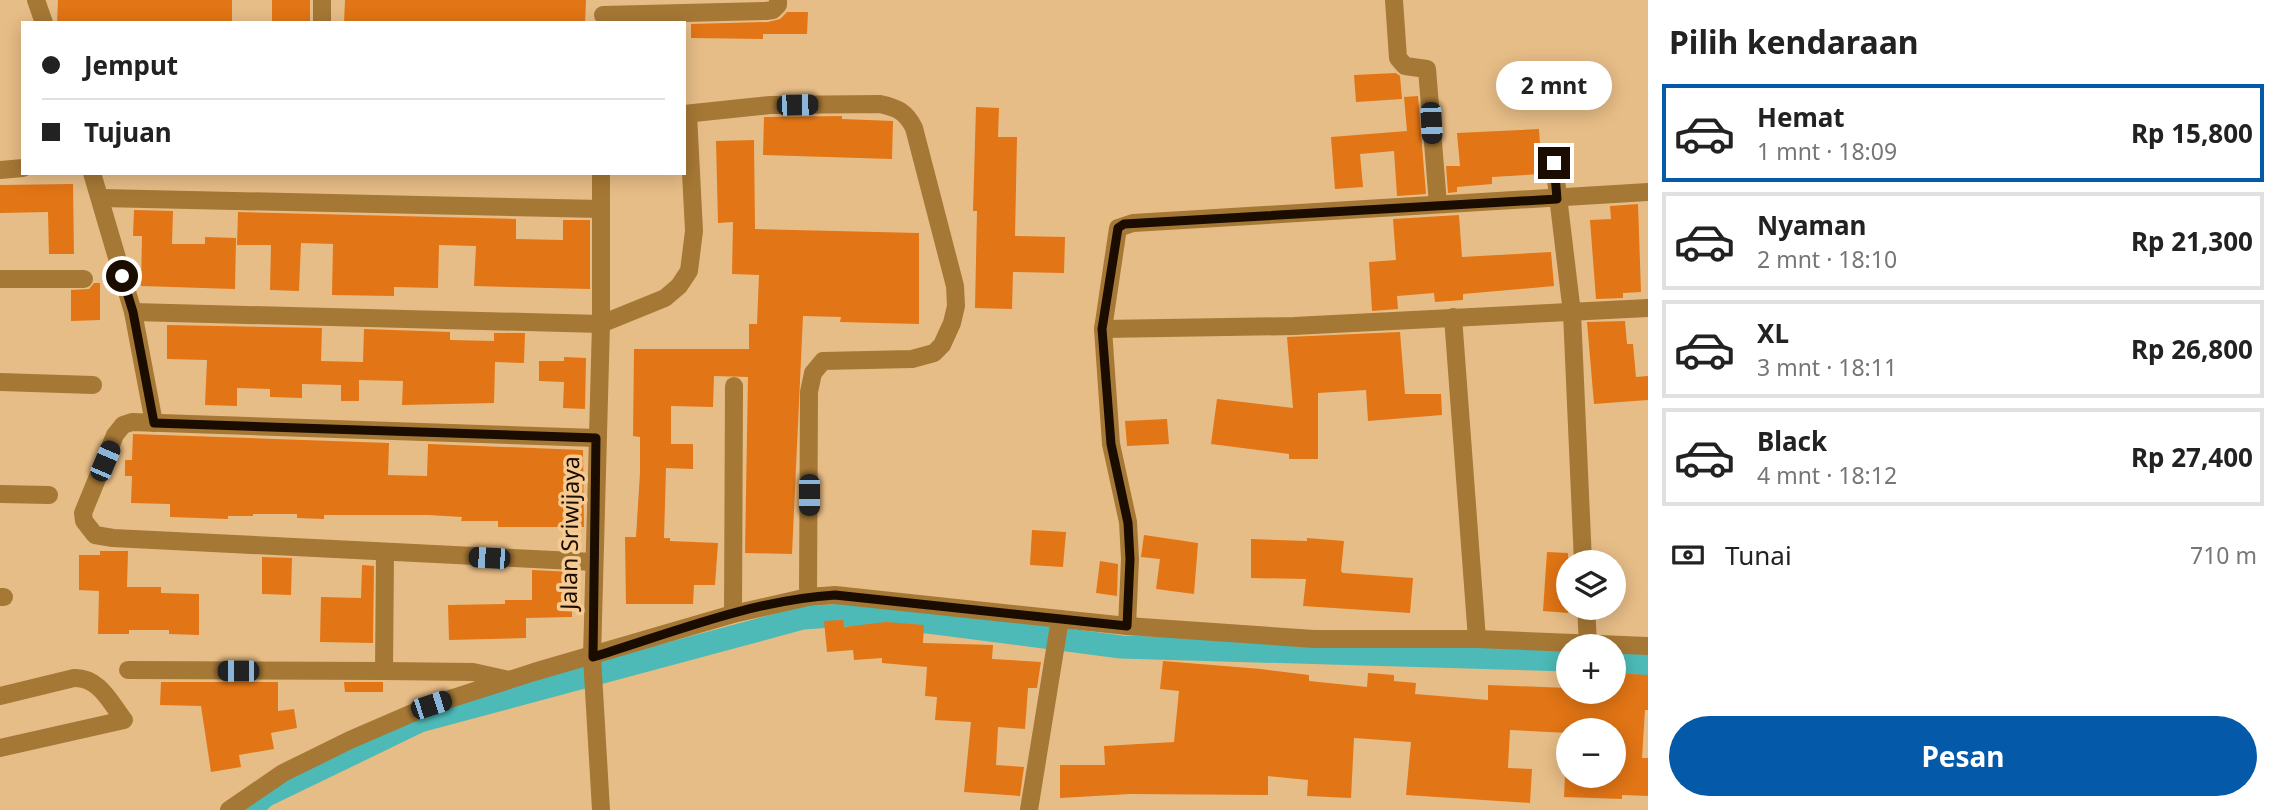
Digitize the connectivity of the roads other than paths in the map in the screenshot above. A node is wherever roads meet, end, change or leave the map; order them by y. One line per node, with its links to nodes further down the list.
1 (36, 0): 6 (street)
2 (322, 0): 7 (street)
3 (778, 0): 5 (street)
4 (1394, 0): 17 (street)
5 (603, 13)
6 (43, 21)
7 (322, 21)
8 (686, 114): 25 (street); 37 (street)
9 (1554, 163): 16 (street)
10 (21, 168): 11 (street)
11 (0, 170)
12 (93, 175): 15 (street)
13 (601, 175): 18 (street, Jalan Sriwijaya)
14 (1648, 192): 16 (street)
15 (101, 198): 18 (street); 22 (street)
16 (1557, 199): 17 (street); 23 (street)
17 (1438, 204): 26 (street)
18 (601, 209): 25 (street, Jalan Sriwijaya)
19 (0, 279): 20 (street)
20 (84, 279)
21 (1648, 308): 23 (street)
22 (133, 312): 25 (street); 30 (street)
23 (1572, 313): 24 (street); 34 (street)
24 (1452, 317): 26 (street); 41 (street)
25 (601, 324): 31 (street, Jalan Sriwijaya)
26 (1102, 329): 39 (street)
27 (0, 382): 28 (street)
28 (93, 385)
29 (734, 386): 38 (street)
30 (154, 423): 31 (street); 35 (street)
31 (596, 438): 36 (street, Jalan Sriwijaya)
32 (0, 494): 33 (street)
33 (48, 495)
34 (1582, 550)
35 (385, 552): 36 (street); 47 (street)
36 (594, 562): 45 (street, Jalan Sriwijaya)
37 (808, 597): 38 (street); 40 (street)
38 (733, 614): 45 (street)
39 (1127, 626): 40 (street); 41 (street)
40 (1059, 627): 53 (street)
41 (1477, 639): 42 (street)
42 (1556, 643)
43 (1626, 645): 44 (street)
44 (1648, 646)
45 (593, 662): 48 (street); 52 (street, Jalan Sriwijaya)
46 (128, 670): 47 (street)
47 (384, 671): 48 (street)
48 (509, 680): 51 (street)
49 (0, 696): 50 (street)
50 (0, 748)
51 (229, 810)
52 (601, 810)
53 (1029, 810)

